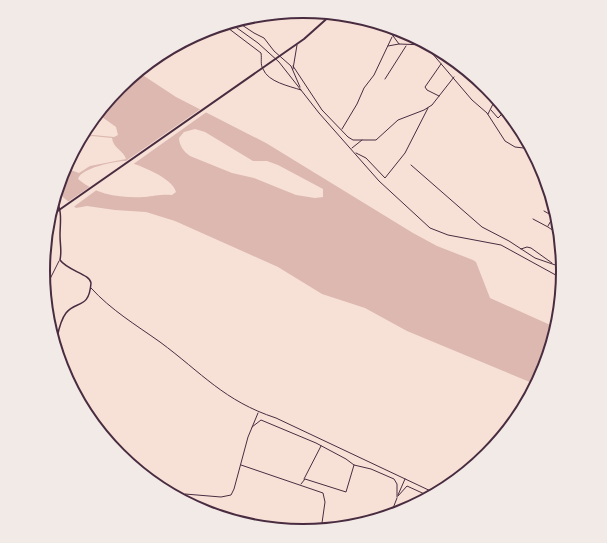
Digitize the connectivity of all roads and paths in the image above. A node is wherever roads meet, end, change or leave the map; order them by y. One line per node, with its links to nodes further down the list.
1 (327, 19): 7 (main road)
2 (243, 26): 15 (street)
3 (236, 27): 18 (street)
4 (229, 29): 18 (street)
5 (390, 33): 6 (street)
6 (392, 36): 8 (street); 11 (street)
7 (297, 44): 14 (street); 32 (main road)
8 (398, 44): 9 (street); 11 (street)
9 (407, 44): 10 (street); 17 (street)
10 (416, 44)
11 (388, 46): 25 (street)
12 (432, 53): 13 (street)
13 (441, 64): 16 (street); 19 (street)
14 (294, 66): 15 (street); 25 (street)
15 (293, 70): 18 (street)
16 (454, 77): 19 (street); 23 (street)
17 (385, 79)
18 (302, 90): 27 (street)
19 (439, 96): 21 (street)
20 (494, 104): 22 (street)
21 (428, 108): 26 (street); 29 (street)
22 (491, 110): 23 (street); 24 (street)
23 (488, 114): 28 (street)
24 (502, 114)
25 (342, 130): 26 (street)
26 (363, 139): 27 (street)
27 (351, 148): 29 (street)
28 (525, 148)
29 (356, 153): 43 (street)
30 (411, 165): 39 (street)
31 (58, 209): 40 (street)
32 (58, 211)
33 (544, 211): 34 (street)
34 (550, 214)
35 (533, 219): 37 (street)
36 (551, 220): 37 (street)
37 (548, 227): 38 (street)
38 (554, 231)
39 (521, 248): 41 (street); 41 (street)
40 (60, 260): 44 (street); 45 (street)
41 (553, 263): 42 (street)
42 (557, 265)
43 (557, 276)
44 (50, 278)
45 (91, 288): 46 (street); 47 (street)
46 (58, 334)
47 (258, 412): 48 (street); 52 (street)
48 (252, 427): 49 (street); 50 (street)
49 (321, 446): 51 (street); 53 (street)
50 (241, 465): 54 (street); 57 (street)
51 (354, 465): 53 (street); 58 (street)
52 (405, 478): 55 (street); 58 (street)
53 (304, 479): 54 (street)
54 (301, 485): 60 (street)
55 (430, 491)
56 (425, 494): 58 (street)
57 (183, 495)
58 (397, 497): 59 (street)
59 (393, 509)
60 (322, 524)

